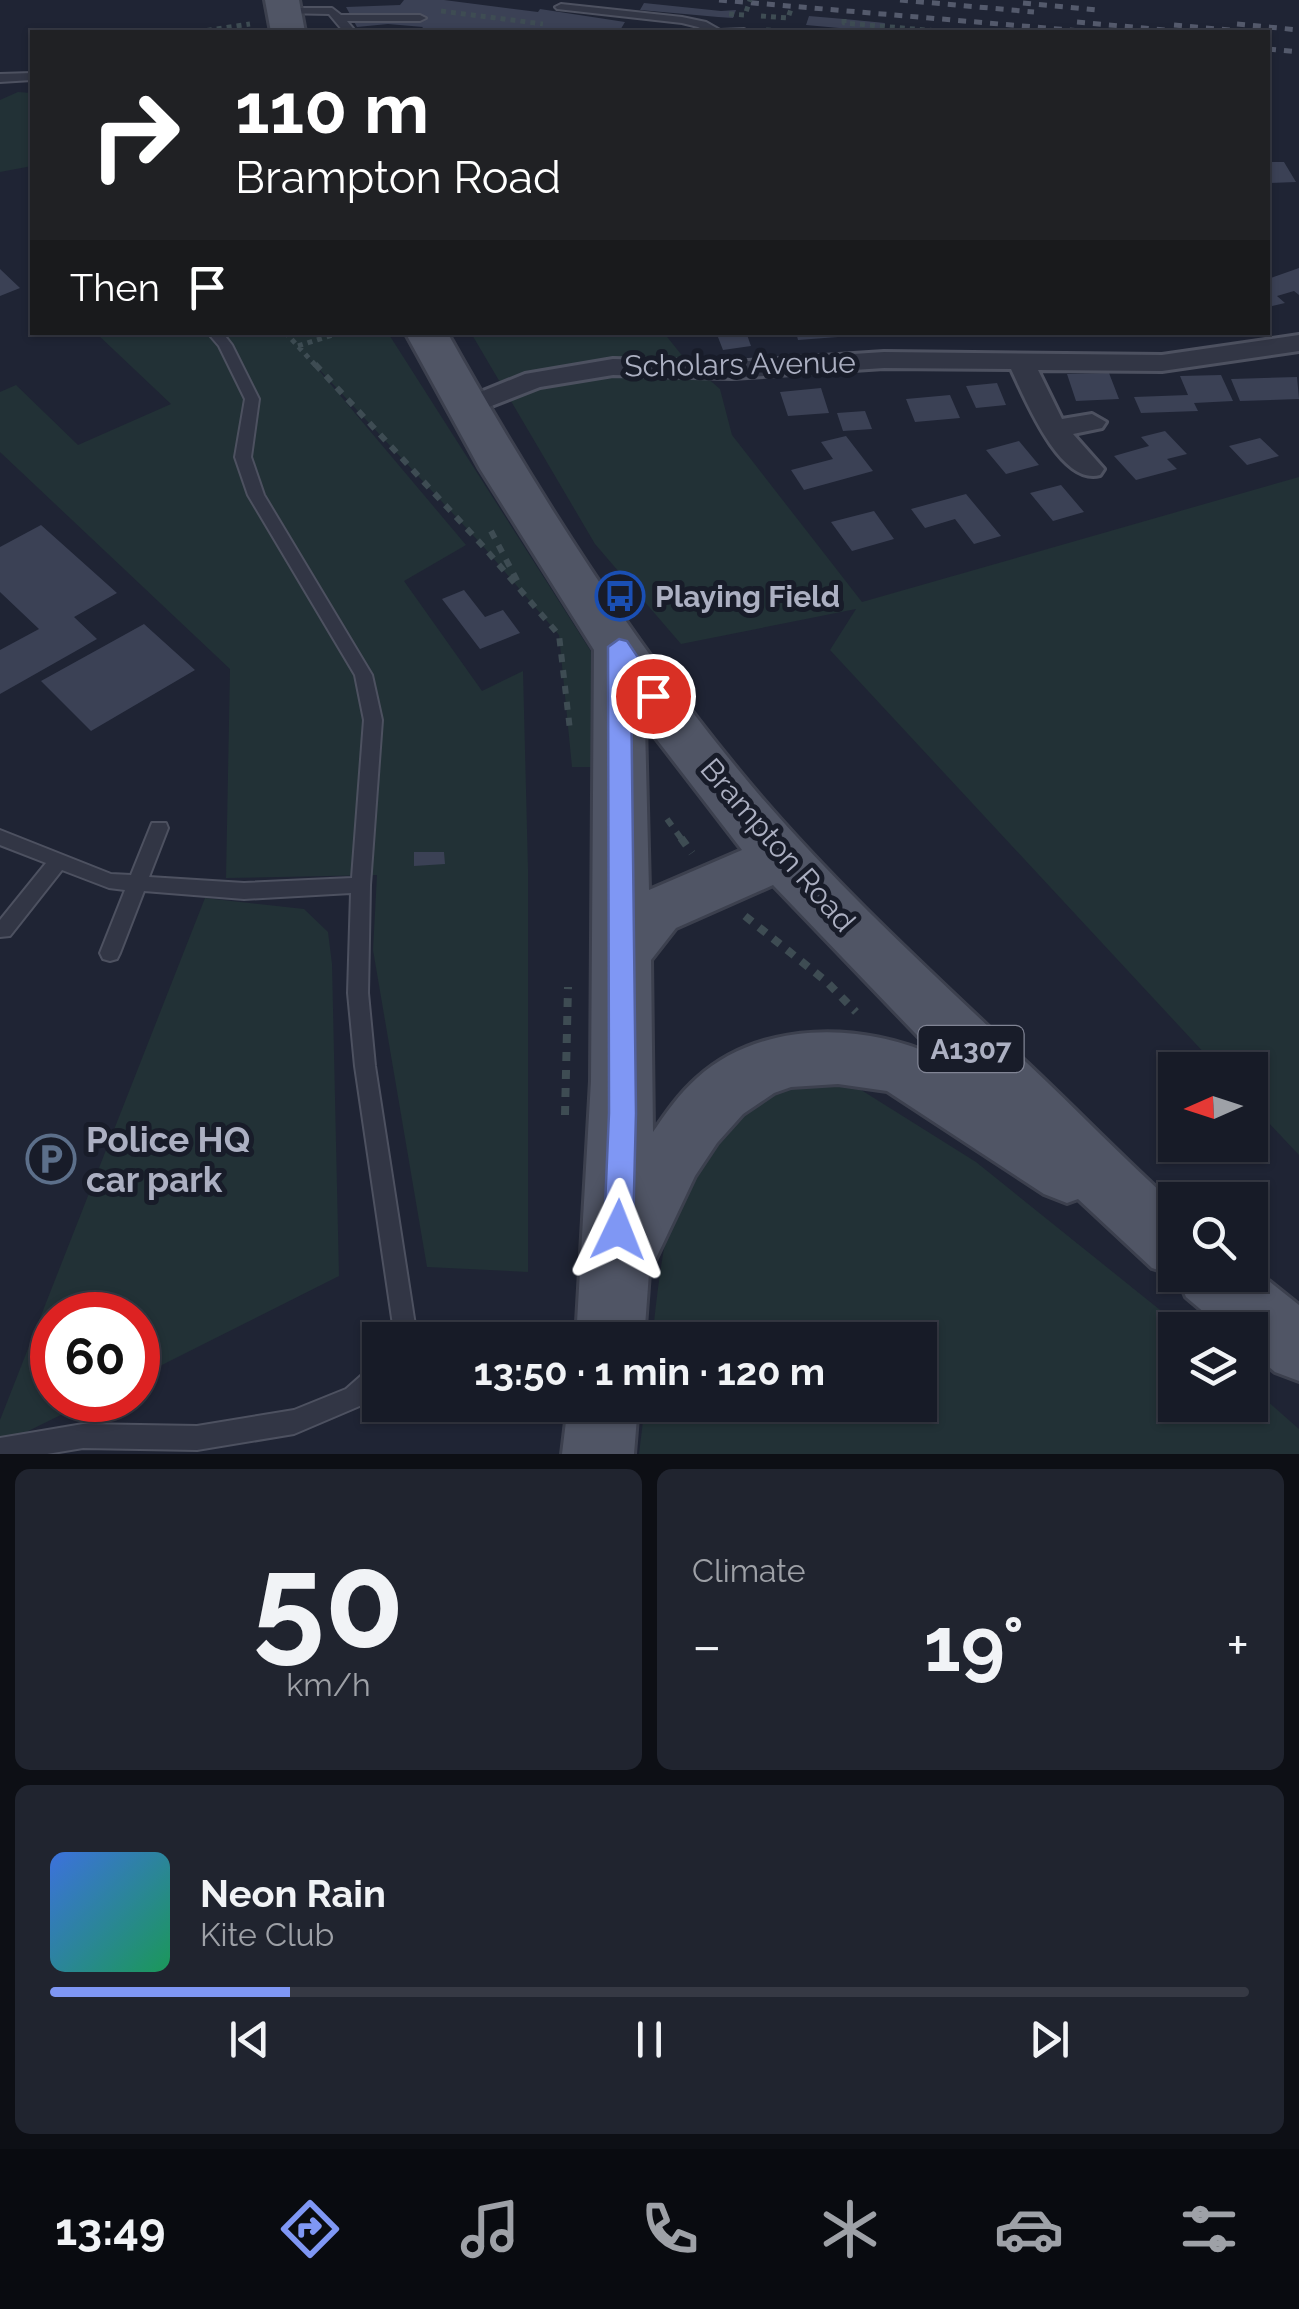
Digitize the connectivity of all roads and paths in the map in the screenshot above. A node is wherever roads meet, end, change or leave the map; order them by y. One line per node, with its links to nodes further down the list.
1 (750, 0): 6 (path, bridge)
2 (561, 8): 13 (lane)
3 (791, 9): 6 (path)
4 (425, 14): 8 (lane); 10 (path)
5 (729, 14): 6 (path, bridge)
6 (745, 15)
7 (279, 17): 8 (lane); 11 (path)
8 (347, 17): 12 (lane)
9 (844, 20): 14 (path)
10 (554, 25)
11 (208, 30)
12 (350, 30)
13 (712, 30)
14 (916, 30)
15 (30, 77): 16 (lane)
16 (0, 78)
17 (217, 335): 38 (lane)
18 (288, 335): 24 (path)
19 (333, 335): 24 (path)
20 (428, 335): 27 (main road, Brampton Road / A1307)
21 (879, 335): 25 (street)
22 (1222, 343): 23 (street, Scholars Avenue); 26 (street, Scholars Avenue)
23 (1299, 343)
24 (298, 346): 32 (path)
25 (884, 360): 26 (street, Scholars Avenue); 27 (street, Scholars Avenue)
26 (1020, 360): 29 (street)
27 (466, 408): 31 (main road, Brampton Road / A1307)
28 (1092, 422): 29 (street)
29 (1053, 429): 30 (street)
30 (1090, 469)
31 (619, 647): 35 (main road, Brampton Road / A1307); 42 (main road)
32 (571, 736)
33 (160, 828): 37 (lane)
34 (0, 837): 36 (lane)
35 (782, 857): 42 (main road); 46 (main road, Brampton Road / A1307)
36 (58, 862): 37 (lane); 40 (lane)
37 (141, 884): 38 (lane); 41 (lane)
38 (360, 885): 50 (lane)
39 (734, 905): 44 (path)
40 (2, 930)
41 (110, 953)
42 (621, 954): 48 (main road)
43 (568, 984): 45 (path)
44 (862, 1018)
45 (565, 1122)
46 (1158, 1229)
47 (1158, 1236): 48 (main road)
48 (617, 1269): 51 (main road)
49 (1231, 1292): 52 (main road, Brampton Road / A1307)
50 (404, 1322)
51 (612, 1322)
52 (1299, 1348)
53 (362, 1390): 55 (lane)
54 (601, 1422): 56 (main road)
55 (0, 1450)
56 (598, 1454)

